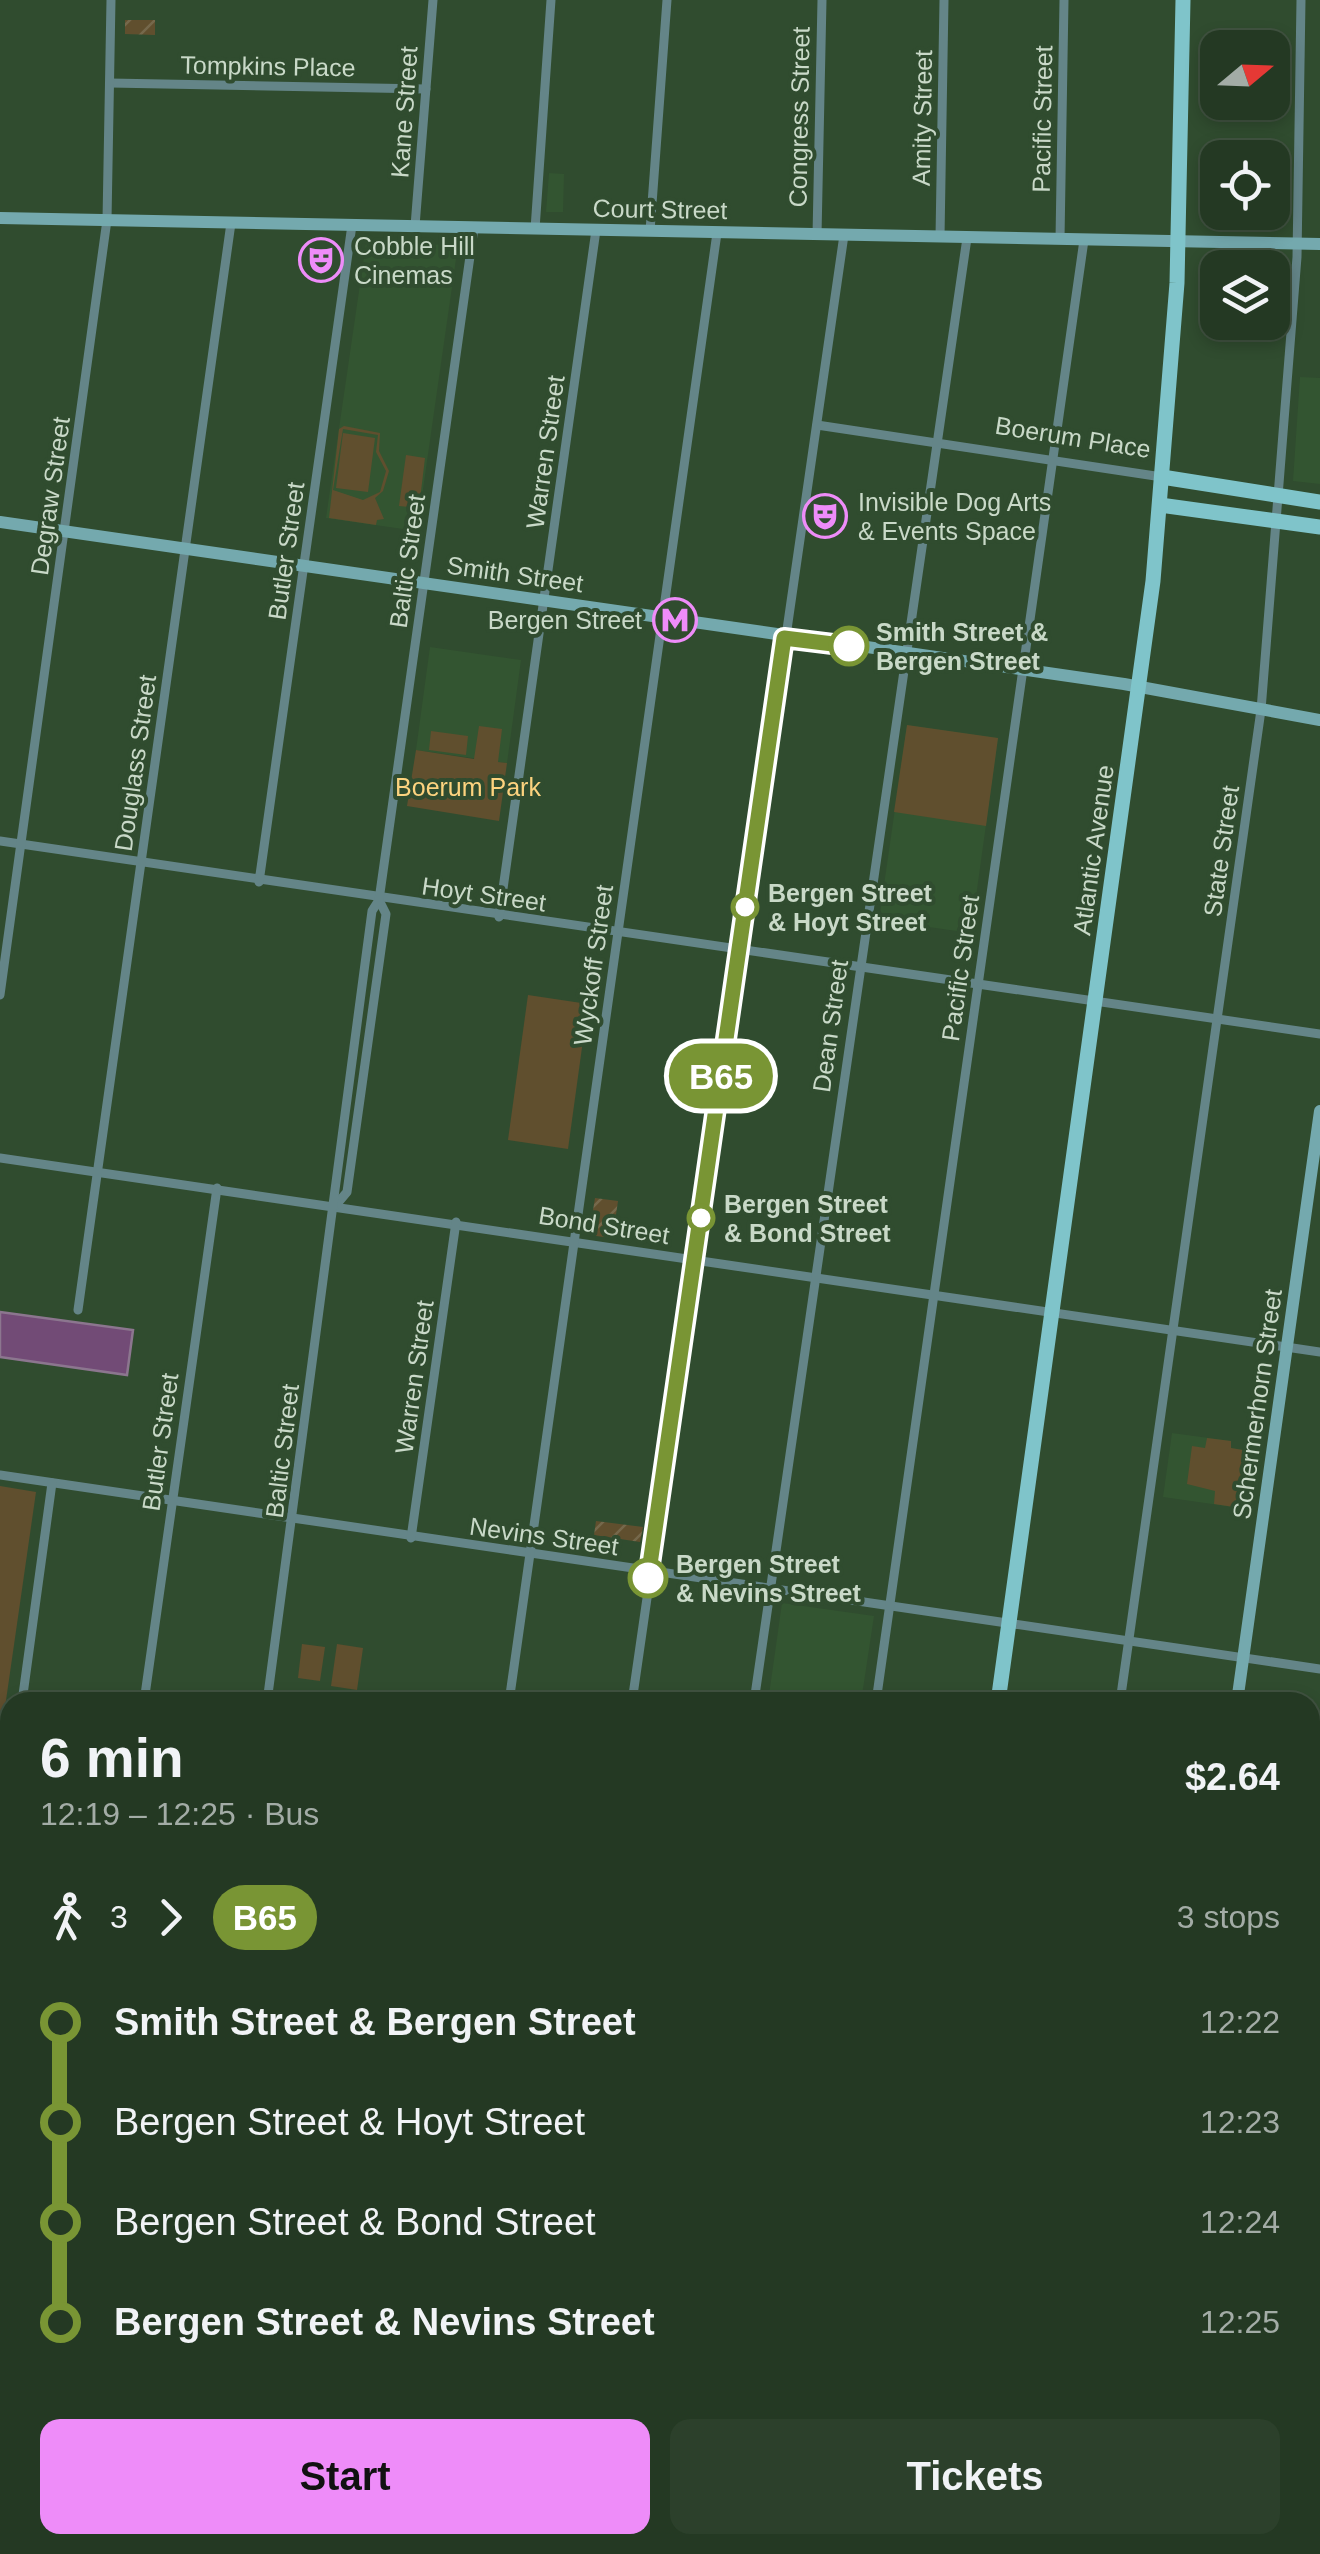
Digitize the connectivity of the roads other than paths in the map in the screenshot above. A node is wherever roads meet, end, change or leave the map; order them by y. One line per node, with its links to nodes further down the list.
1 (112, 0): 10 (street, Degraw Street)
2 (433, 0): 11 (street, Kane Street)
3 (551, 0): 18 (street)
4 (668, 0): 20 (street)
5 (822, 0): 22 (street, Congress Street)
6 (944, 0): 24 (street, Amity Street)
7 (1064, 0): 26 (street, Pacific Street)
8 (1183, 0): 28 (main road, Atlantic Avenue)
9 (1301, 0): 29 (street, State Street)
10 (110, 83): 11 (street, Tompkins Place); 13 (street, Degraw Street)
11 (426, 90): 16 (street, Kane Street)
12 (0, 218): 13 (street, Court Street)
13 (107, 220): 14 (street, Court Street); 41 (street, Degraw Street)
14 (231, 222): 15 (street, Court Street); 42 (street, Douglass Street)
15 (352, 225): 16 (street, Court Street); 43 (street, Butler Street)
16 (415, 226): 17 (street, Court Street)
17 (474, 228): 18 (street, Court Street); 44 (street, Baltic Street)
18 (534, 229): 19 (street, Court Street)
19 (596, 230): 20 (street, Court Street); 45 (street, Warren Street)
20 (650, 231): 21 (street, Court Street)
21 (717, 232): 22 (street, Court Street); 46 (street, Wyckoff Street)
22 (816, 235): 23 (street, Court Street)
23 (844, 235): 24 (street, Court Street); 31 (street)
24 (940, 237): 25 (street, Court Street)
25 (967, 238): 26 (street, Court Street); 32 (street, Dean Street)
26 (1060, 240): 27 (street, Court Street)
27 (1084, 240): 28 (street, Court Street); 33 (street, Pacific Street)
28 (1179, 242): 29 (street, Court Street); 34 (main road, Atlantic Avenue)
29 (1297, 244): 30 (street, Court Street); 35 (street, State Street)
30 (1320, 244)
31 (816, 426): 32 (street, Boerum Place); 47 (street)
32 (938, 442): 33 (street, Boerum Place); 48 (street, Dean Street)
33 (1054, 458): 34 (street, Boerum Place); 49 (street, Pacific Street)
34 (1162, 477): 35 (main road, Boerum Place); 37 (main road, Atlantic Avenue)
35 (1279, 497): 36 (main road, Boerum Place); 38 (street, State Street)
36 (1320, 502)
37 (1160, 505): 38 (main road); 50 (main road, Atlantic Avenue)
38 (1277, 521): 40 (main road); 51 (street, State Street)
39 (0, 522): 41 (street, Smith Street)
40 (1320, 526)
41 (65, 532): 42 (street, Smith Street); 54 (street, Degraw Street)
42 (185, 549): 43 (street, Smith Street); 55 (street, Douglass Street)
43 (304, 566): 44 (street, Smith Street); 56 (street, Butler Street)
44 (424, 584): 45 (street, Smith Street); 57 (street, Baltic Street)
45 (544, 601): 46 (street, Smith Street); 58 (street, Warren Street)
46 (663, 619): 47 (street, Smith Street); 59 (street, Wyckoff Street)
47 (784, 638): 48 (street, Smith Street); 60 (street)
48 (906, 654): 49 (street, Smith Street); 61 (street, Dean Street)
49 (1023, 671): 50 (street, Smith Street); 62 (street, Pacific Street)
50 (1141, 690): 51 (street, Smith Street); 64 (main road, Atlantic Avenue)
51 (1261, 710): 52 (street, Smith Street); 65 (street, State Street)
52 (1320, 720)
53 (0, 842): 54 (street, Hoyt Street)
54 (22, 844): 55 (street, Hoyt Street); 63 (street, Degraw Street)
55 (141, 863): 56 (street, Hoyt Street); 69 (street, Douglass Street)
56 (259, 882): 57 (street, Hoyt Street)
57 (379, 900): 58 (street, Hoyt Street); 71 (street, Baltic Street)
58 (499, 917): 59 (street, Hoyt Street)
59 (618, 933): 60 (street, Hoyt Street); 73 (street, Wyckoff Street)
60 (739, 950): 61 (street, Hoyt Street); 74 (street)
61 (858, 966): 62 (street, Hoyt Street); 75 (street, Dean Street)
62 (978, 984): 64 (street, Hoyt Street); 76 (street, Pacific Street)
63 (0, 996)
64 (1097, 1001): 65 (street, Hoyt Street); 78 (main road, Atlantic Avenue)
65 (1217, 1018): 66 (street, Hoyt Street); 79 (street, State Street)
66 (1320, 1034)
67 (1320, 1111): 80 (street, Schermerhorn Street)
68 (0, 1158): 69 (street, Bond Street)
69 (97, 1171): 70 (street, Bond Street); 77 (street, Douglass Street)
70 (217, 1188): 71 (street, Bond Street); 84 (street, Butler Street)
71 (336, 1205): 72 (street, Bond Street); 85 (street, Baltic Street)
72 (456, 1222): 73 (street, Bond Street); 86 (street, Warren Street)
73 (574, 1240): 74 (street, Bond Street); 87 (street, Wyckoff Street)
74 (695, 1260): 75 (street, Bond Street); 88 (street)
75 (814, 1277): 76 (street, Bond Street); 89 (street, Dean Street)
76 (934, 1294): 78 (street, Bond Street); 90 (street, Pacific Street)
77 (78, 1310)
78 (1054, 1312): 79 (street, Bond Street); 91 (main road, Atlantic Avenue)
79 (1173, 1329): 80 (street, Bond Street); 92 (street, State Street)
80 (1288, 1347): 81 (street, Bond Street); 93 (street, Schermerhorn Street)
81 (1320, 1352)
82 (0, 1475): 83 (street, Nevins Street)
83 (52, 1483): 84 (street, Nevins Street); 95 (street)
84 (172, 1500): 85 (street, Nevins Street); 96 (street, Butler Street)
85 (292, 1520): 86 (street, Nevins Street); 97 (street, Baltic Street)
86 (411, 1538): 87 (street, Nevins Street)
87 (530, 1554): 88 (street, Nevins Street); 98 (street, Wyckoff Street)
88 (650, 1570): 89 (street, Nevins Street); 99 (street)
89 (770, 1588): 90 (street, Nevins Street); 100 (street, Dean Street)
90 (890, 1605): 91 (street, Nevins Street); 101 (street, Pacific Street)
91 (1010, 1622): 92 (street, Nevins Street); 102 (main road, Atlantic Avenue)
92 (1129, 1640): 93 (street, Nevins Street); 103 (street, State Street)
93 (1244, 1658): 94 (street, Nevins Street); 104 (street, Schermerhorn Street)
94 (1320, 1669)
95 (23, 1692)
96 (145, 1692)
97 (268, 1692)
98 (511, 1692)
99 (633, 1692)
100 (755, 1692)
101 (877, 1692)
102 (1000, 1692)
103 (1121, 1692)
104 (1239, 1692)

